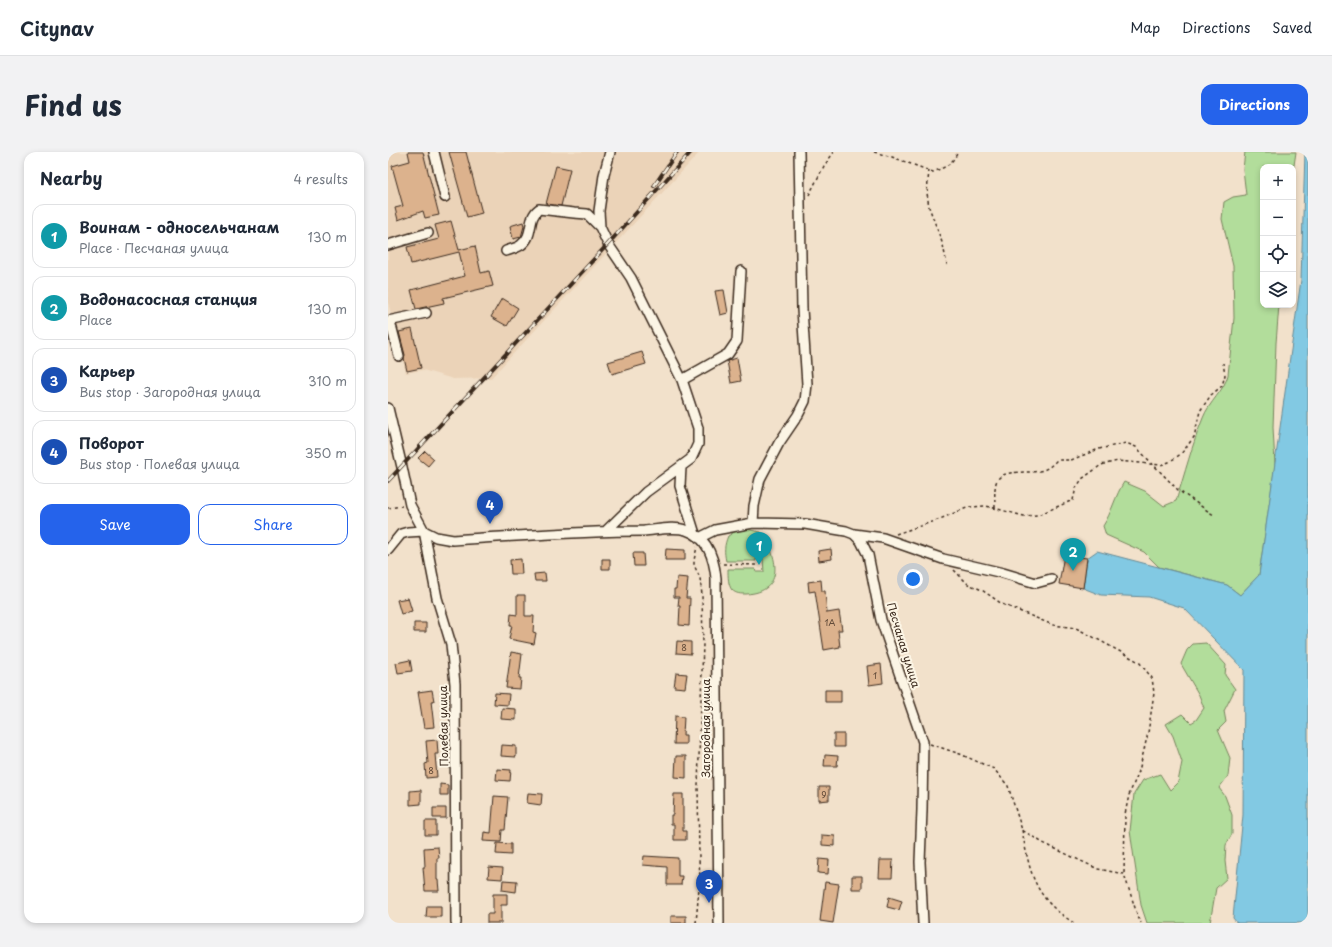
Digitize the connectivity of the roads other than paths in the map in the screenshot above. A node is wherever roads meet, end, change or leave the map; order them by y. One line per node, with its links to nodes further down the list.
1 (434, 152): 4 (street)
2 (610, 152): 5 (street)
3 (799, 152): 16 (street)
4 (445, 197)
5 (600, 227): 8 (street); 13 (street)
6 (428, 233): 7 (street)
7 (388, 245)
8 (506, 251)
9 (742, 271): 13 (street)
10 (426, 313): 11 (street)
11 (389, 321): 12 (street)
12 (399, 356)
13 (682, 380): 15 (street)
14 (388, 408): 18 (street, Полевая улица)
15 (681, 467): 17 (street); 20 (street, Загородная улица)
16 (753, 523): 19 (street); 20 (street)
17 (607, 530): 18 (street); 20 (street)
18 (424, 531): 21 (street); 23 (street, Полевая улица)
19 (854, 534): 22 (street); 25 (street, Песчаная улица)
20 (697, 536): 24 (street, Загородная улица)
21 (388, 550)
22 (1050, 579)
23 (456, 923)
24 (718, 923)
25 (923, 923)

